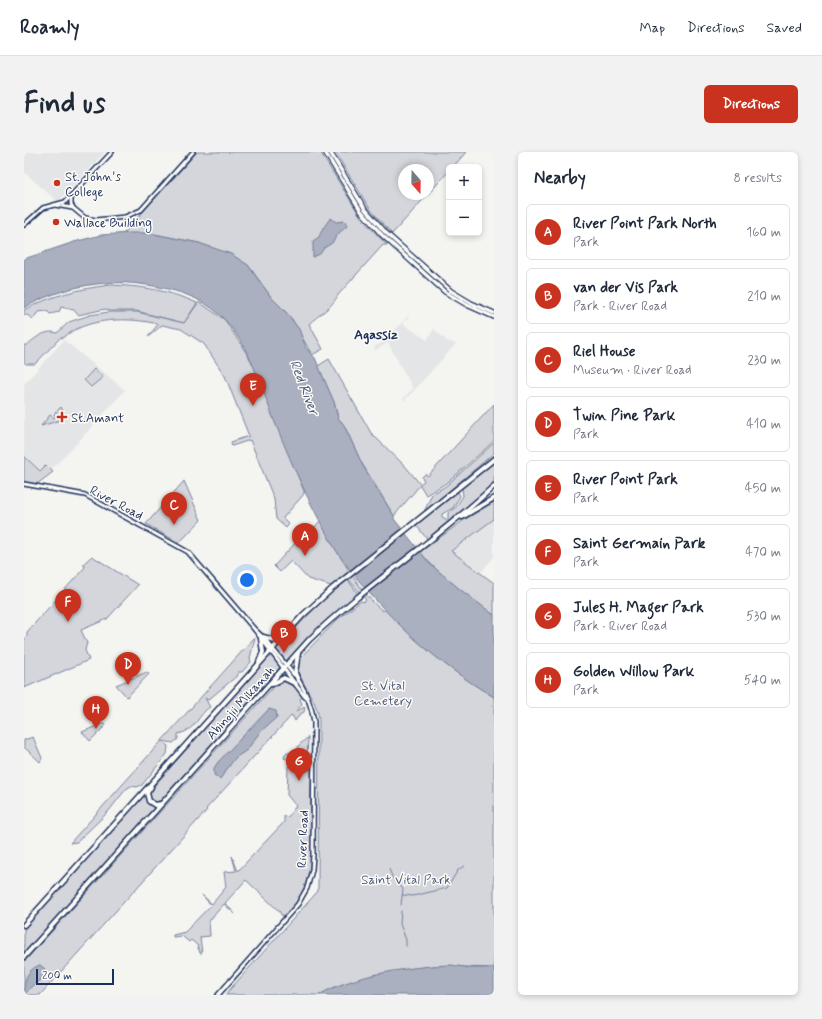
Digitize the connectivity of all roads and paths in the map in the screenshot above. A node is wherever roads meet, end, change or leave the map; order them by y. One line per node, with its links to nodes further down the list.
1 (112, 152): 5 (street)
2 (193, 152): 7 (street)
3 (325, 152): 10 (main road)
4 (330, 152): 9 (main road)
5 (72, 196): 6 (street); 7 (street)
6 (55, 204): 7 (street); 8 (street)
7 (73, 208)
8 (24, 226)
9 (494, 313)
10 (494, 317)
11 (494, 458): 16 (main road, Abinojii Mikanah)
12 (24, 484): 17 (street, River Road)
13 (494, 486): 15 (main road, Abinojii Mikanah)
14 (494, 498): 15 (main road)
15 (441, 531): 19 (main road, Abinojii Mikanah)
16 (289, 630): 17 (main road); 18 (main road, Abinojii Mikanah)
17 (262, 638): 18 (street, River Road); 21 (main road)
18 (272, 650): 20 (street, River Road); 21 (main road, Abinojii Mikanah)
19 (299, 651): 20 (main road, Abinojii Mikanah); 22 (main road)
20 (285, 667): 22 (street, River Road); 23 (main road, Abinojii Mikanah)
21 (255, 668): 24 (main road, Abinojii Mikanah)
22 (297, 682): 23 (main road); 28 (street, River Road)
23 (268, 686): 25 (main road, Abinojii Mikanah)
24 (174, 759): 25 (main road); 26 (main road, Abinojii Mikanah)
25 (163, 803): 27 (main road, Abinojii Mikanah)
26 (24, 925)
27 (24, 956)
28 (218, 995)

